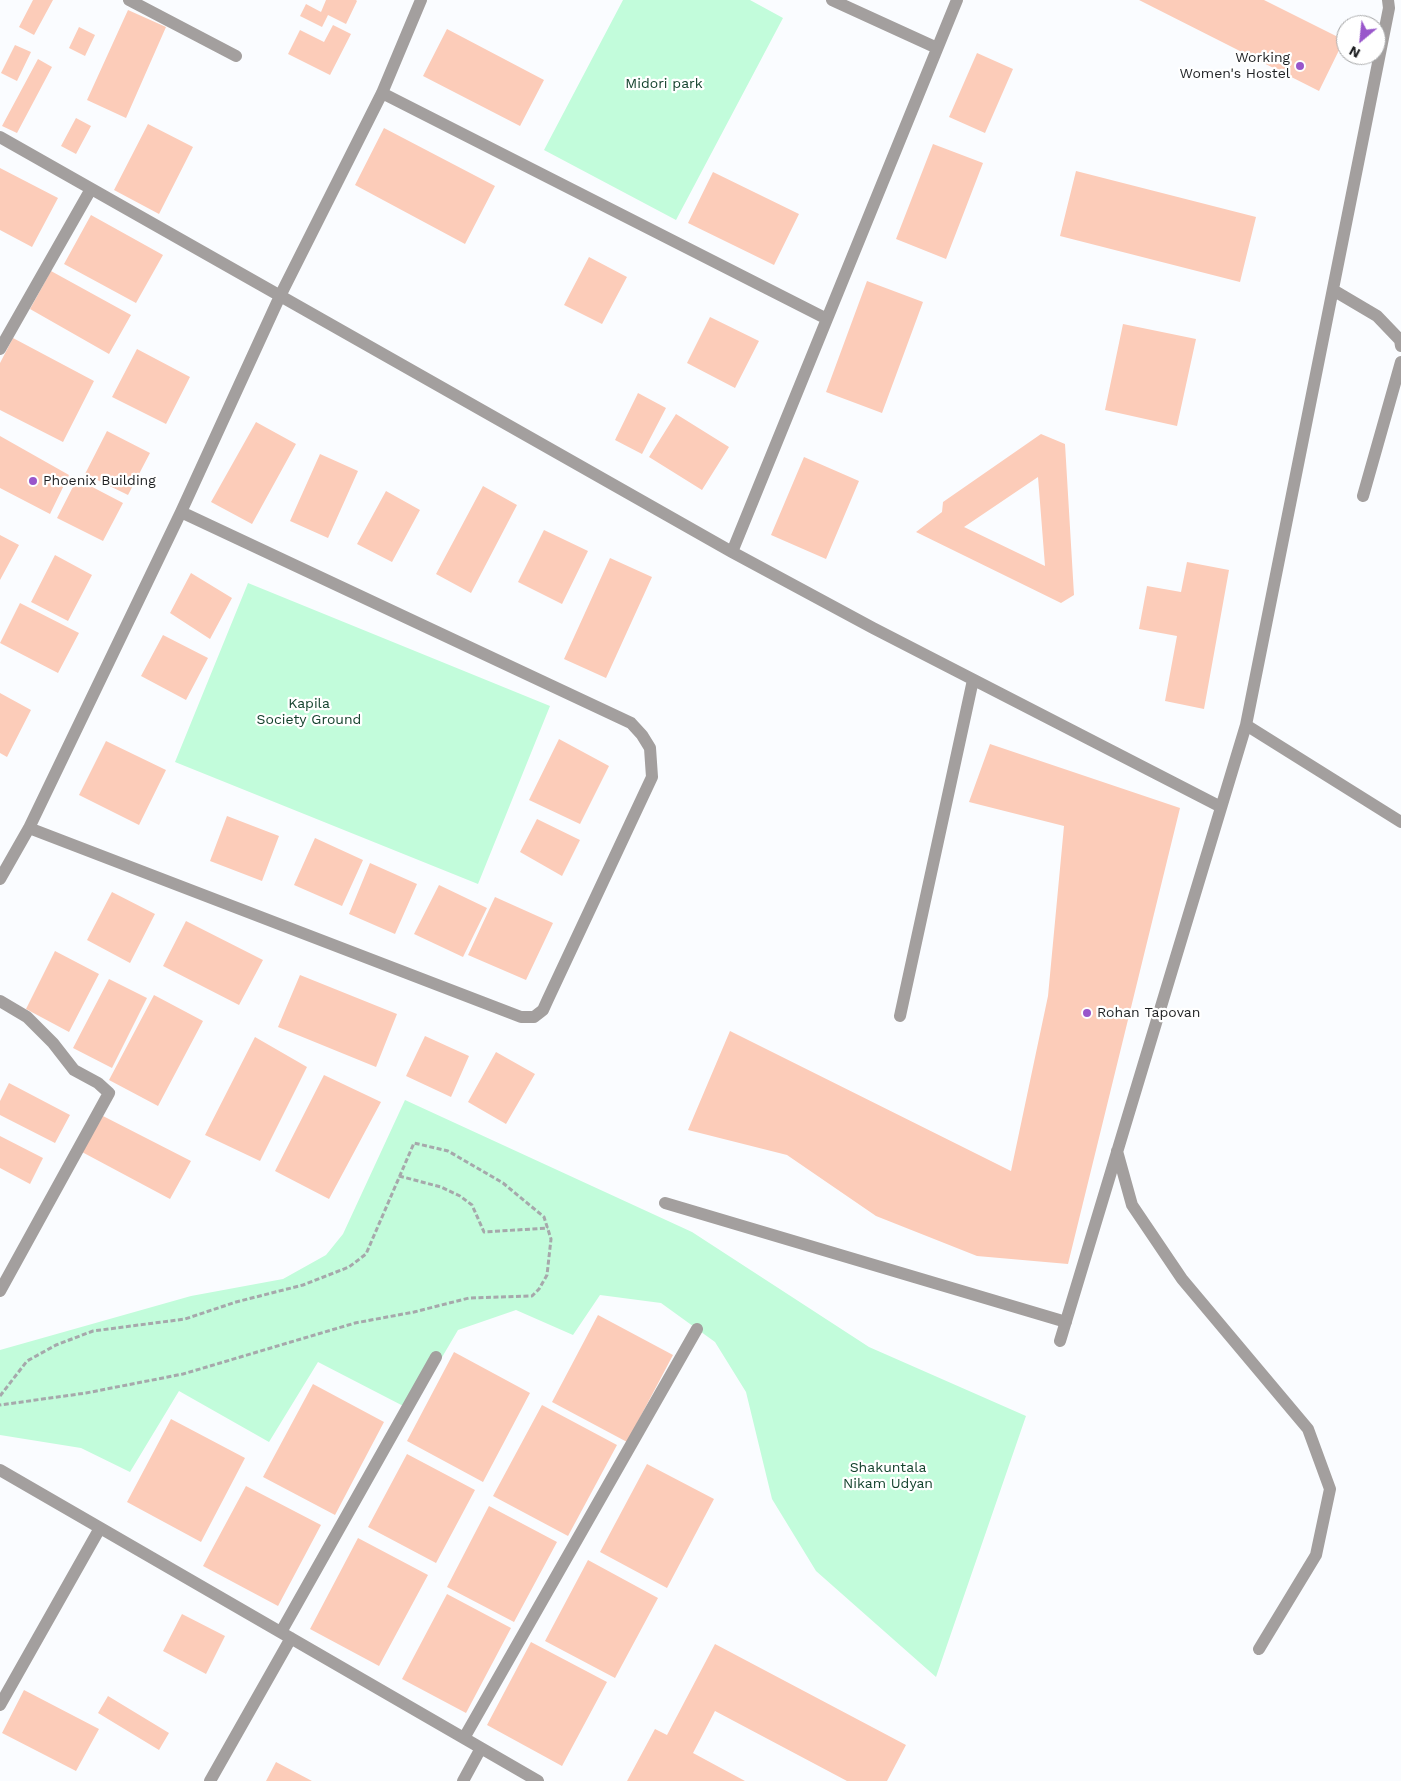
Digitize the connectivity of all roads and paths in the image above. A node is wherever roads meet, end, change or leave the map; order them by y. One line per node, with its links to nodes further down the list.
1 (129, 0): 7 (street)
2 (421, 0): 8 (street)
3 (832, 0): 6 (street)
4 (957, 0): 6 (street)
5 (1388, 0): 11 (street)
6 (937, 48): 13 (street)
7 (236, 56)
8 (382, 93): 12 (street); 13 (street)
9 (0, 137): 10 (street)
10 (92, 189): 12 (street); 15 (street)
11 (1333, 290): 14 (street); 21 (street)
12 (280, 296): 18 (street); 19 (street)
13 (827, 319): 19 (street)
14 (1401, 346)
15 (0, 349)
16 (1401, 362): 17 (street)
17 (1363, 496)
18 (181, 512): 24 (street); 24 (street)
19 (732, 552): 20 (street)
20 (973, 680): 22 (street); 27 (street)
21 (1246, 725): 22 (street); 23 (street)
22 (1221, 807): 28 (street)
23 (1401, 822)
24 (29, 828): 25 (street)
25 (0, 879)
26 (0, 1001): 32 (street)
27 (900, 1016)
28 (1117, 1151): 33 (street); 42 (street)
29 (399, 1176): 31 (path); 31 (path); 37 (path)
30 (665, 1203): 33 (street)
31 (548, 1228): 38 (path)
32 (0, 1291)
33 (1066, 1322): 35 (street)
34 (697, 1328): 44 (street)
35 (1060, 1341)
36 (436, 1357): 41 (street)
37 (0, 1396)
38 (0, 1405)
39 (0, 1470): 40 (street)
40 (100, 1528): 41 (street); 43 (street)
41 (286, 1635): 44 (street); 46 (street)
42 (1259, 1649)
43 (0, 1706)
44 (464, 1738): 45 (street)
45 (481, 1748): 47 (street); 48 (street)
46 (210, 1781)
47 (463, 1781)
48 (538, 1781)

